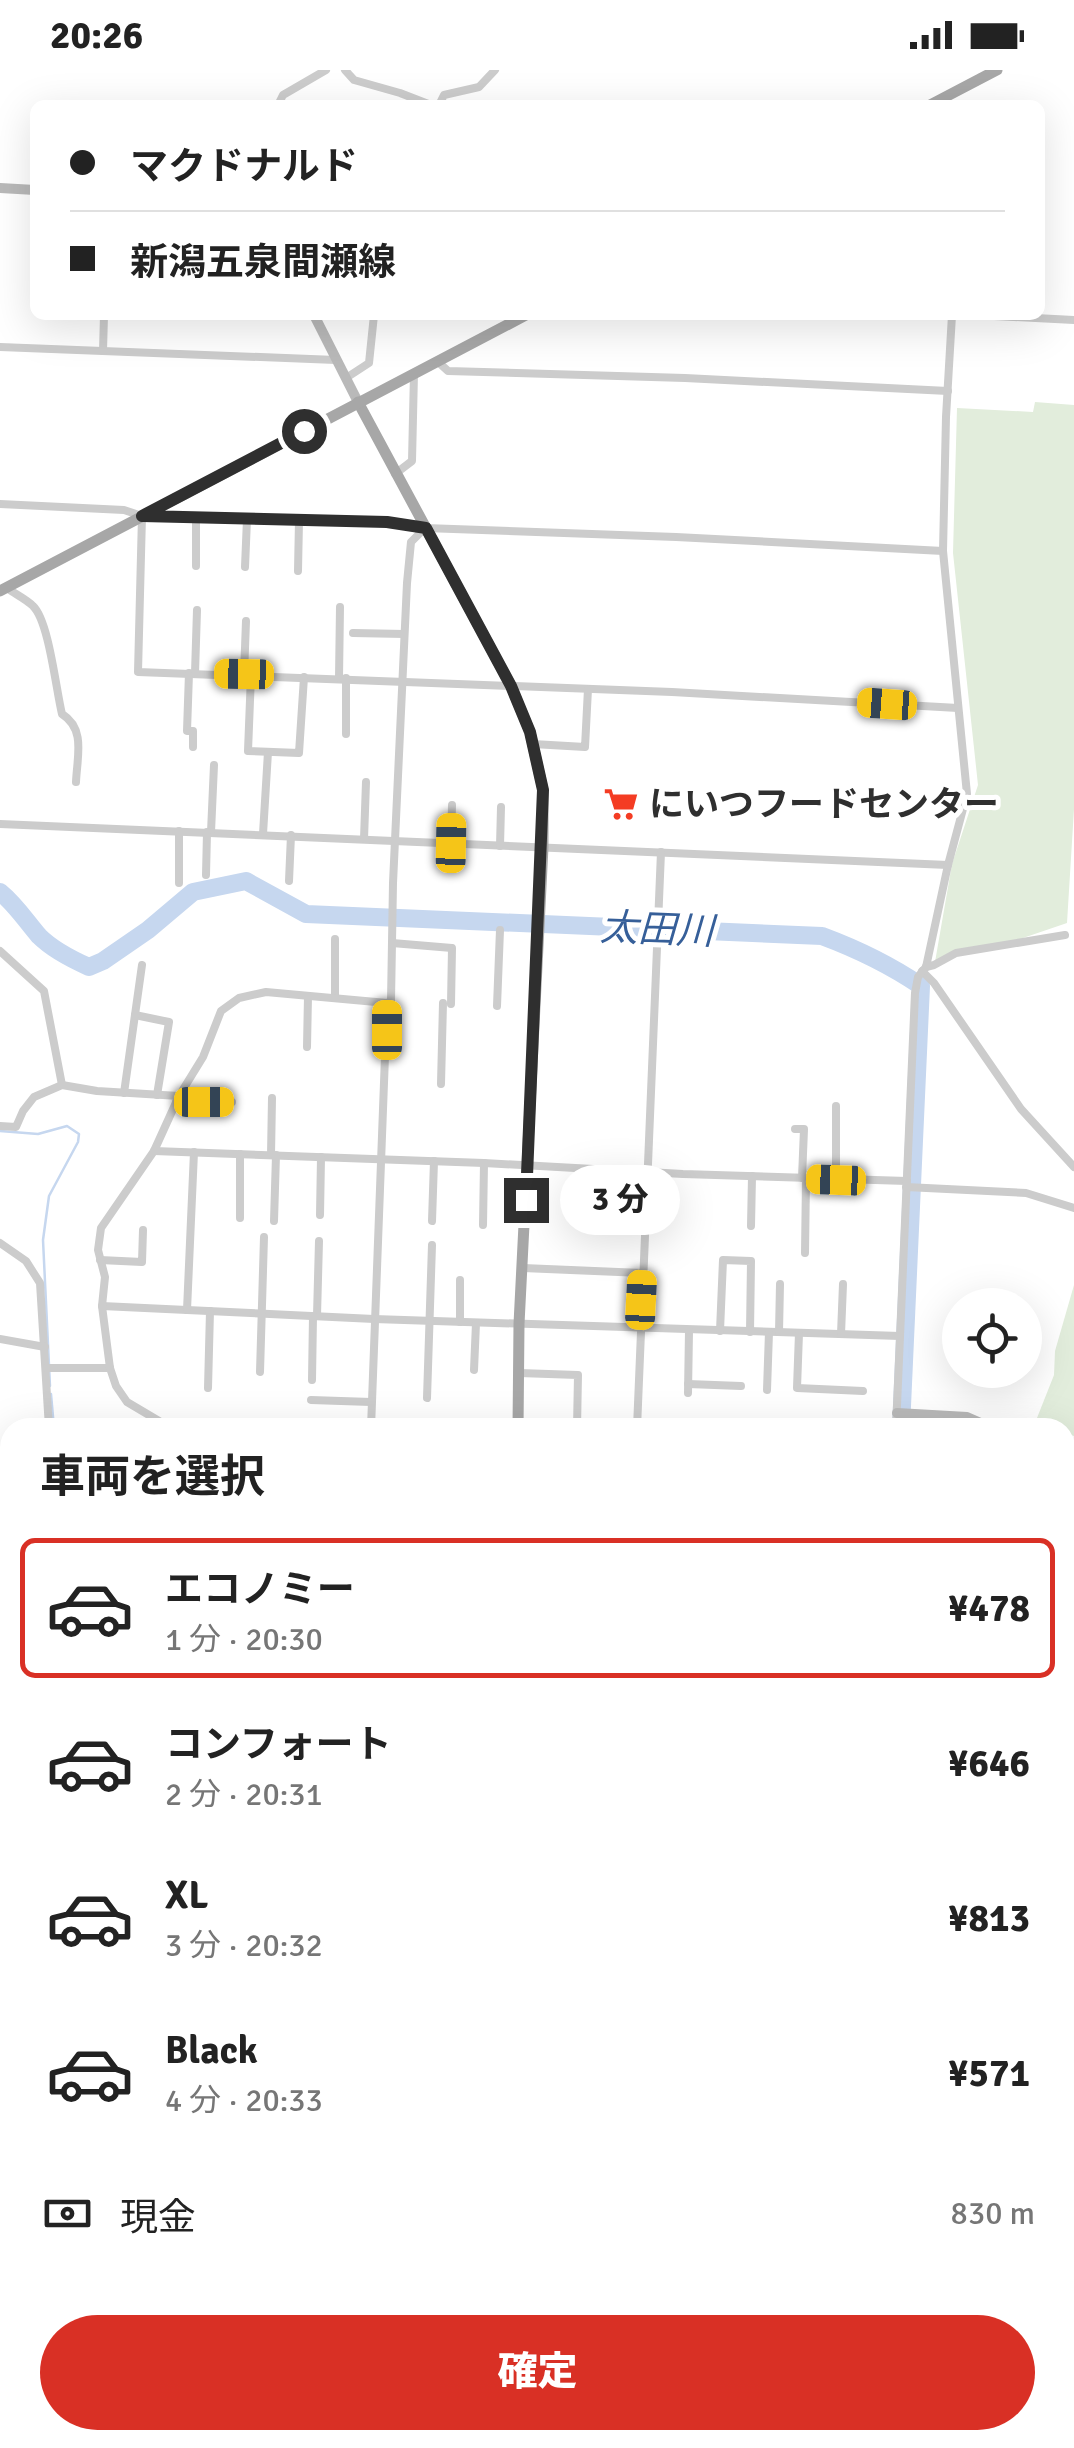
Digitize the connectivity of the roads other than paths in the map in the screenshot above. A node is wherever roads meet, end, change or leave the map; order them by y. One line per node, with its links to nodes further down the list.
1 (326, 70): 7 (street)
2 (345, 70): 8 (street)
3 (495, 70): 9 (street)
4 (968, 70): 6 (street)
5 (998, 70): 6 (main road)
6 (966, 86): 10 (main road); 11 (street)
7 (281, 100)
8 (419, 100)
9 (442, 100)
10 (939, 100)
11 (962, 100)
12 (0, 188): 13 (street)
13 (30, 190)
14 (1045, 319): 20 (street)
15 (104, 320): 22 (street)
16 (316, 320): 23 (street)
17 (373, 320): 26 (street)
18 (516, 320): 24 (main road)
19 (952, 320): 27 (street)
20 (1074, 320)
21 (0, 347): 22 (street)
22 (103, 351): 23 (street)
23 (336, 360): 26 (street)
24 (437, 361): 25 (main road); 27 (street)
25 (414, 373): 28 (main road); 29 (street)
26 (346, 378): 28 (street)
27 (948, 391): 36 (street)
28 (358, 402): 29 (main road); 31 (main road)
29 (396, 474): 35 (main road)
30 (0, 504): 31 (street)
31 (142, 516): 32 (street); 40 (main road); 46 (street)
32 (196, 518): 33 (street); 37 (street)
33 (247, 518): 34 (street); 38 (street)
34 (299, 520): 35 (street); 39 (street)
35 (426, 528): 36 (street); 45 (street); 51 (main road)
36 (943, 551): 53 (street)
37 (196, 566)
38 (245, 567)
39 (298, 572)
40 (3, 589): 59 (street)
41 (340, 607): 49 (street)
42 (197, 610): 46 (street)
43 (246, 621): 47 (street)
44 (354, 633): 45 (street)
45 (404, 634): 50 (street)
46 (192, 673): 47 (street); 56 (street)
47 (247, 675): 48 (street); 57 (street)
48 (304, 676): 49 (street); 57 (street)
49 (343, 678): 50 (street); 54 (street)
50 (402, 681): 51 (street); 69 (street)
51 (511, 686): 52 (street); 55 (main road)
52 (588, 689): 53 (street); 55 (street)
53 (958, 708): 74 (street)
54 (346, 734)
55 (533, 744): 72 (main road)
56 (193, 747)
57 (268, 752): 66 (street)
58 (214, 765): 65 (street)
59 (76, 782)
60 (366, 782): 68 (street)
61 (452, 805): 70 (street)
62 (502, 807): 71 (street)
63 (0, 824): 64 (street)
64 (179, 831): 65 (street); 77 (street)
65 (209, 832): 66 (street); 75 (street)
66 (263, 834): 67 (street)
67 (291, 836): 68 (street); 76 (street)
68 (364, 839): 69 (street)
69 (396, 840): 70 (street); 81 (street)
70 (451, 843): 71 (street)
71 (500, 846): 72 (street)
72 (542, 847): 73 (street); 109 (main road)
73 (661, 852): 74 (street); 111 (street)
74 (948, 865): 84 (street)
75 (206, 875)
76 (290, 881)
77 (179, 884)
78 (500, 930): 88 (street)
79 (1065, 936): 84 (street)
80 (335, 939): 86 (street)
81 (392, 943): 87 (street); 91 (street)
82 (0, 950): 92 (street)
83 (142, 965): 89 (street)
84 (924, 969): 110 (street); 115 (street)
85 (308, 996): 86 (street); 90 (street); 96 (street)
86 (334, 998): 87 (street)
87 (387, 1004): 106 (street)
88 (497, 1006)
89 (135, 1015): 93 (street); 94 (street)
90 (307, 1048)
91 (442, 1084)
92 (62, 1085): 93 (street); 99 (street)
93 (124, 1092): 94 (street)
94 (157, 1095): 96 (street)
95 (272, 1098): 104 (street)
96 (178, 1099): 97 (street); 101 (street)
97 (232, 1102)
98 (836, 1106): 114 (street)
99 (0, 1126)
100 (795, 1129): 113 (street)
101 (154, 1151): 102 (street); 129 (street)
102 (194, 1152): 103 (street); 136 (street)
103 (240, 1154): 104 (street); 118 (street)
104 (273, 1155): 105 (street); 120 (street)
105 (321, 1157): 106 (street); 117 (street)
106 (382, 1159): 107 (street); 140 (street)
107 (434, 1161): 108 (street); 119 (street)
108 (484, 1163): 109 (street); 121 (street)
109 (528, 1165): 111 (street); 130 (main road)
110 (1074, 1167)
111 (647, 1171): 112 (street); 131 (street)
112 (752, 1176): 113 (street); 122 (street)
113 (804, 1178): 114 (street); 128 (street)
114 (836, 1180): 115 (street)
115 (910, 1186): 116 (street); 152 (street)
116 (1074, 1208)
117 (320, 1216)
118 (240, 1218)
119 (432, 1220)
120 (274, 1221)
121 (484, 1225)
122 (751, 1226)
123 (143, 1230): 129 (street)
124 (264, 1237): 138 (street)
125 (319, 1241): 139 (street)
126 (0, 1243): 154 (street)
127 (432, 1245): 141 (street)
128 (804, 1252)
129 (100, 1260): 135 (street)
130 (522, 1268): 131 (street); 144 (main road)
131 (642, 1273): 145 (street)
132 (460, 1280): 142 (street)
133 (780, 1284): 149 (street)
134 (842, 1284): 151 (street)
135 (102, 1306): 136 (street); 156 (street)
136 (187, 1310): 137 (street)
137 (210, 1311): 138 (street); 162 (street)
138 (262, 1314): 139 (street); 158 (street)
139 (315, 1316): 140 (street); 160 (street)
140 (374, 1319): 141 (street); 167 (street)
141 (430, 1321): 142 (street); 165 (street)
142 (460, 1322): 143 (street)
143 (476, 1322): 144 (street); 157 (street)
144 (519, 1324): 145 (street); 159 (main road)
145 (640, 1328): 146 (street); 174 (street)
146 (689, 1330): 147 (street); 161 (street)
147 (720, 1331): 148 (street); 148 (street)
148 (750, 1332): 149 (street)
149 (774, 1332): 150 (street); 163 (street)
150 (798, 1333): 151 (street); 164 (street)
151 (840, 1334): 152 (street)
152 (900, 1336): 168 (street)
153 (0, 1339): 154 (street)
154 (45, 1347): 155 (street)
155 (46, 1368): 156 (street); 169 (street)
156 (110, 1368): 170 (street)
157 (474, 1370)
158 (260, 1372)
159 (519, 1373): 172 (main road); 173 (street)
160 (312, 1380)
161 (741, 1386)
162 (208, 1388)
163 (767, 1390)
164 (863, 1391)
165 (427, 1398)
166 (311, 1400): 167 (street)
167 (372, 1402): 171 (street)
168 (900, 1413): 175 (street); 176 (street)
169 (48, 1418)
170 (154, 1418)
171 (371, 1418)
172 (518, 1418)
173 (576, 1418)
174 (637, 1418)
175 (899, 1418)
176 (933, 1418)

